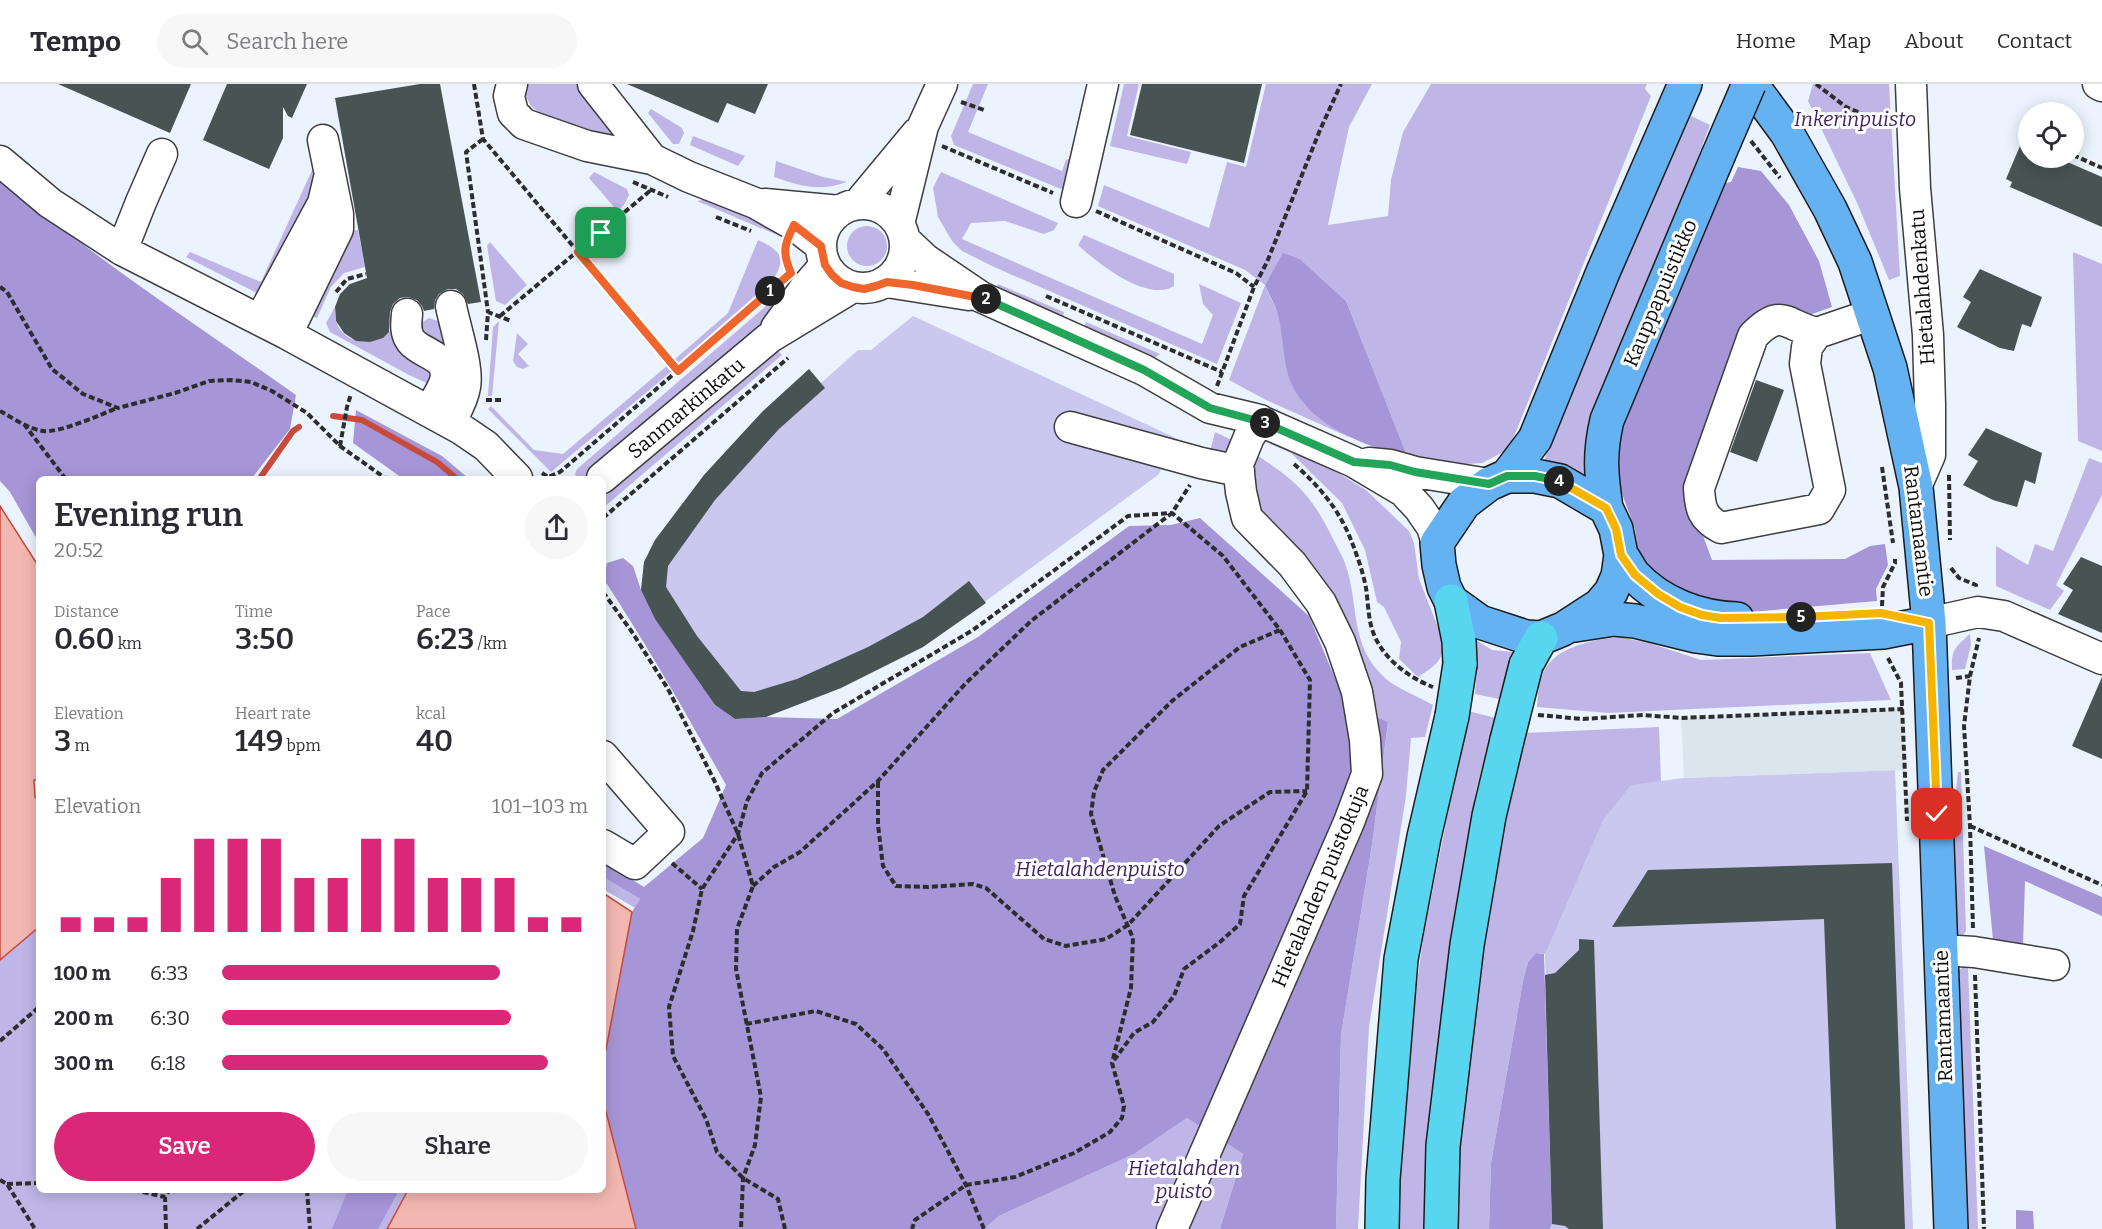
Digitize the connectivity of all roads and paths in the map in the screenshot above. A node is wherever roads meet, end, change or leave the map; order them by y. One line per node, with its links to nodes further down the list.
1 (474, 84): 14 (path)
2 (512, 84): 17 (street)
3 (593, 84): 17 (street)
4 (1103, 84): 23 (street)
5 (1341, 84): 36 (path)
6 (1750, 84): 44 (main road, Rantamaantie); 73 (main road, Kauppapuistikko, bridge)
7 (1816, 84): 12 (path)
8 (1911, 84): 12 (street, Hietalahdenkatu)
9 (951, 93): 11 (path); 13 (street)
10 (1680, 96): 71 (main road)
11 (984, 110)
12 (1913, 121): 72 (street, Hietalahdenkatu)
13 (923, 126): 25 (street); 27 (street)
14 (483, 139): 29 (path); 42 (path)
15 (324, 140): 21 (street)
16 (162, 154): 28 (street)
17 (652, 159): 24 (street)
18 (2084, 160): 20 (path)
19 (0, 161): 28 (street)
20 (2102, 168)
21 (330, 175): 46 (street); 48 (street)
22 (651, 190): 29 (path)
23 (1076, 202)
24 (755, 203): 25 (street); 26 (street)
25 (849, 207): 27 (street); 30 (street)
26 (794, 225): 30 (street); 31 (path)
27 (902, 233): 33 (street); 40 (street)
28 (122, 250): 46 (street)
29 (578, 252): 45 (path); 50 (path)
30 (823, 255): 35 (street); 49 (street, Sanmarkinkatu)
31 (791, 273)
32 (366, 274): 38 (path)
33 (887, 282): 35 (street); 40 (street)
34 (0, 287): 55 (path)
35 (853, 287): 49 (street, Sanmarkinkatu)
36 (1254, 287)
37 (774, 288): 50 (path)
38 (336, 293)
39 (1042, 294): 51 (path)
40 (981, 297): 58 (street)
41 (451, 306): 57 (street)
42 (488, 312)
43 (407, 314): 57 (street)
44 (1873, 314): 47 (street); 72 (main road, Rantamaantie)
45 (500, 316)
46 (260, 320): 48 (street)
47 (1817, 333): 47 (street)
48 (287, 334): 57 (street)
49 (769, 338): 70 (street, Sanmarkinkatu)
50 (678, 371): 69 (path)
51 (1222, 372)
52 (482, 400): 53 (path)
53 (504, 400)
54 (347, 407): 61 (path)
55 (118, 408): 59 (path); 61 (path)
56 (0, 411): 59 (path)
57 (440, 417): 65 (street)
58 (1258, 420): 62 (street); 64 (street, Hietalahden puistokuja)
59 (23, 424): 66 (path)
60 (1070, 427): 64 (street)
61 (340, 446): 67 (path)
62 (1354, 462): 71 (street); 75 (street)
63 (1949, 469): 76 (path)
64 (1239, 471): 122 (street, Hietalahden puistokuja)
65 (526, 472): 68 (path)
66 (63, 476)
67 (382, 476)
68 (544, 476)
69 (555, 476)
70 (604, 476)
71 (1498, 480): 73 (main road); 75 (main road)
72 (1916, 487): 82 (main road, Rantamaantie)
73 (1606, 508): 77 (main road)
74 (1174, 512): 83 (path); 87 (path); 90 (path)
75 (1437, 543): 80 (main road)
76 (1950, 546)
77 (1621, 555): 82 (main road); 84 (main road)
78 (1950, 557): 81 (path)
79 (606, 596): 90 (path)
80 (1451, 601): 84 (main road); 123 (highway, bridge)
81 (1978, 612): 82 (street); 85 (street); 89 (path)
82 (1929, 623): 84 (main road); 97 (main road, Rantamaantie)
83 (1280, 630): 88 (path); 96 (path)
84 (1545, 643): 124 (highway, bridge)
85 (2102, 659)
86 (606, 759): 92 (street)
87 (878, 781): 94 (path); 96 (path)
88 (1307, 791): 96 (path); 103 (path)
89 (1970, 826): 93 (path); 98 (path)
90 (738, 834): 94 (path); 95 (path)
91 (606, 847): 92 (street)
92 (653, 847): 95 (path)
93 (2102, 885)
94 (753, 886): 101 (path)
95 (702, 889): 104 (path)
96 (1128, 925): 103 (path)
97 (1941, 950): 98 (street); 125 (main road, Rantamaantie)
98 (1974, 952): 99 (street); 126 (path)
99 (2054, 965)
100 (36, 1010): 102 (path)
101 (746, 1024): 104 (path); 108 (path)
102 (0, 1041)
103 (1112, 1063): 108 (path)
104 (743, 1178): 118 (path); 119 (path)
105 (0, 1180): 107 (path)
106 (36, 1183): 107 (path)
107 (7, 1184): 114 (path)
108 (966, 1185): 120 (path); 121 (path)
109 (147, 1193): 113 (path)
110 (167, 1193): 113 (path)
111 (241, 1193): 116 (path)
112 (307, 1193): 117 (path)
113 (165, 1197): 115 (path)
114 (35, 1229)
115 (166, 1229)
116 (197, 1229)
117 (310, 1229)
118 (741, 1229)
119 (785, 1229)
120 (912, 1229)
121 (984, 1229)
122 (1172, 1229)
123 (1382, 1229)
124 (1441, 1229)
125 (1951, 1229)
126 (1984, 1229)

